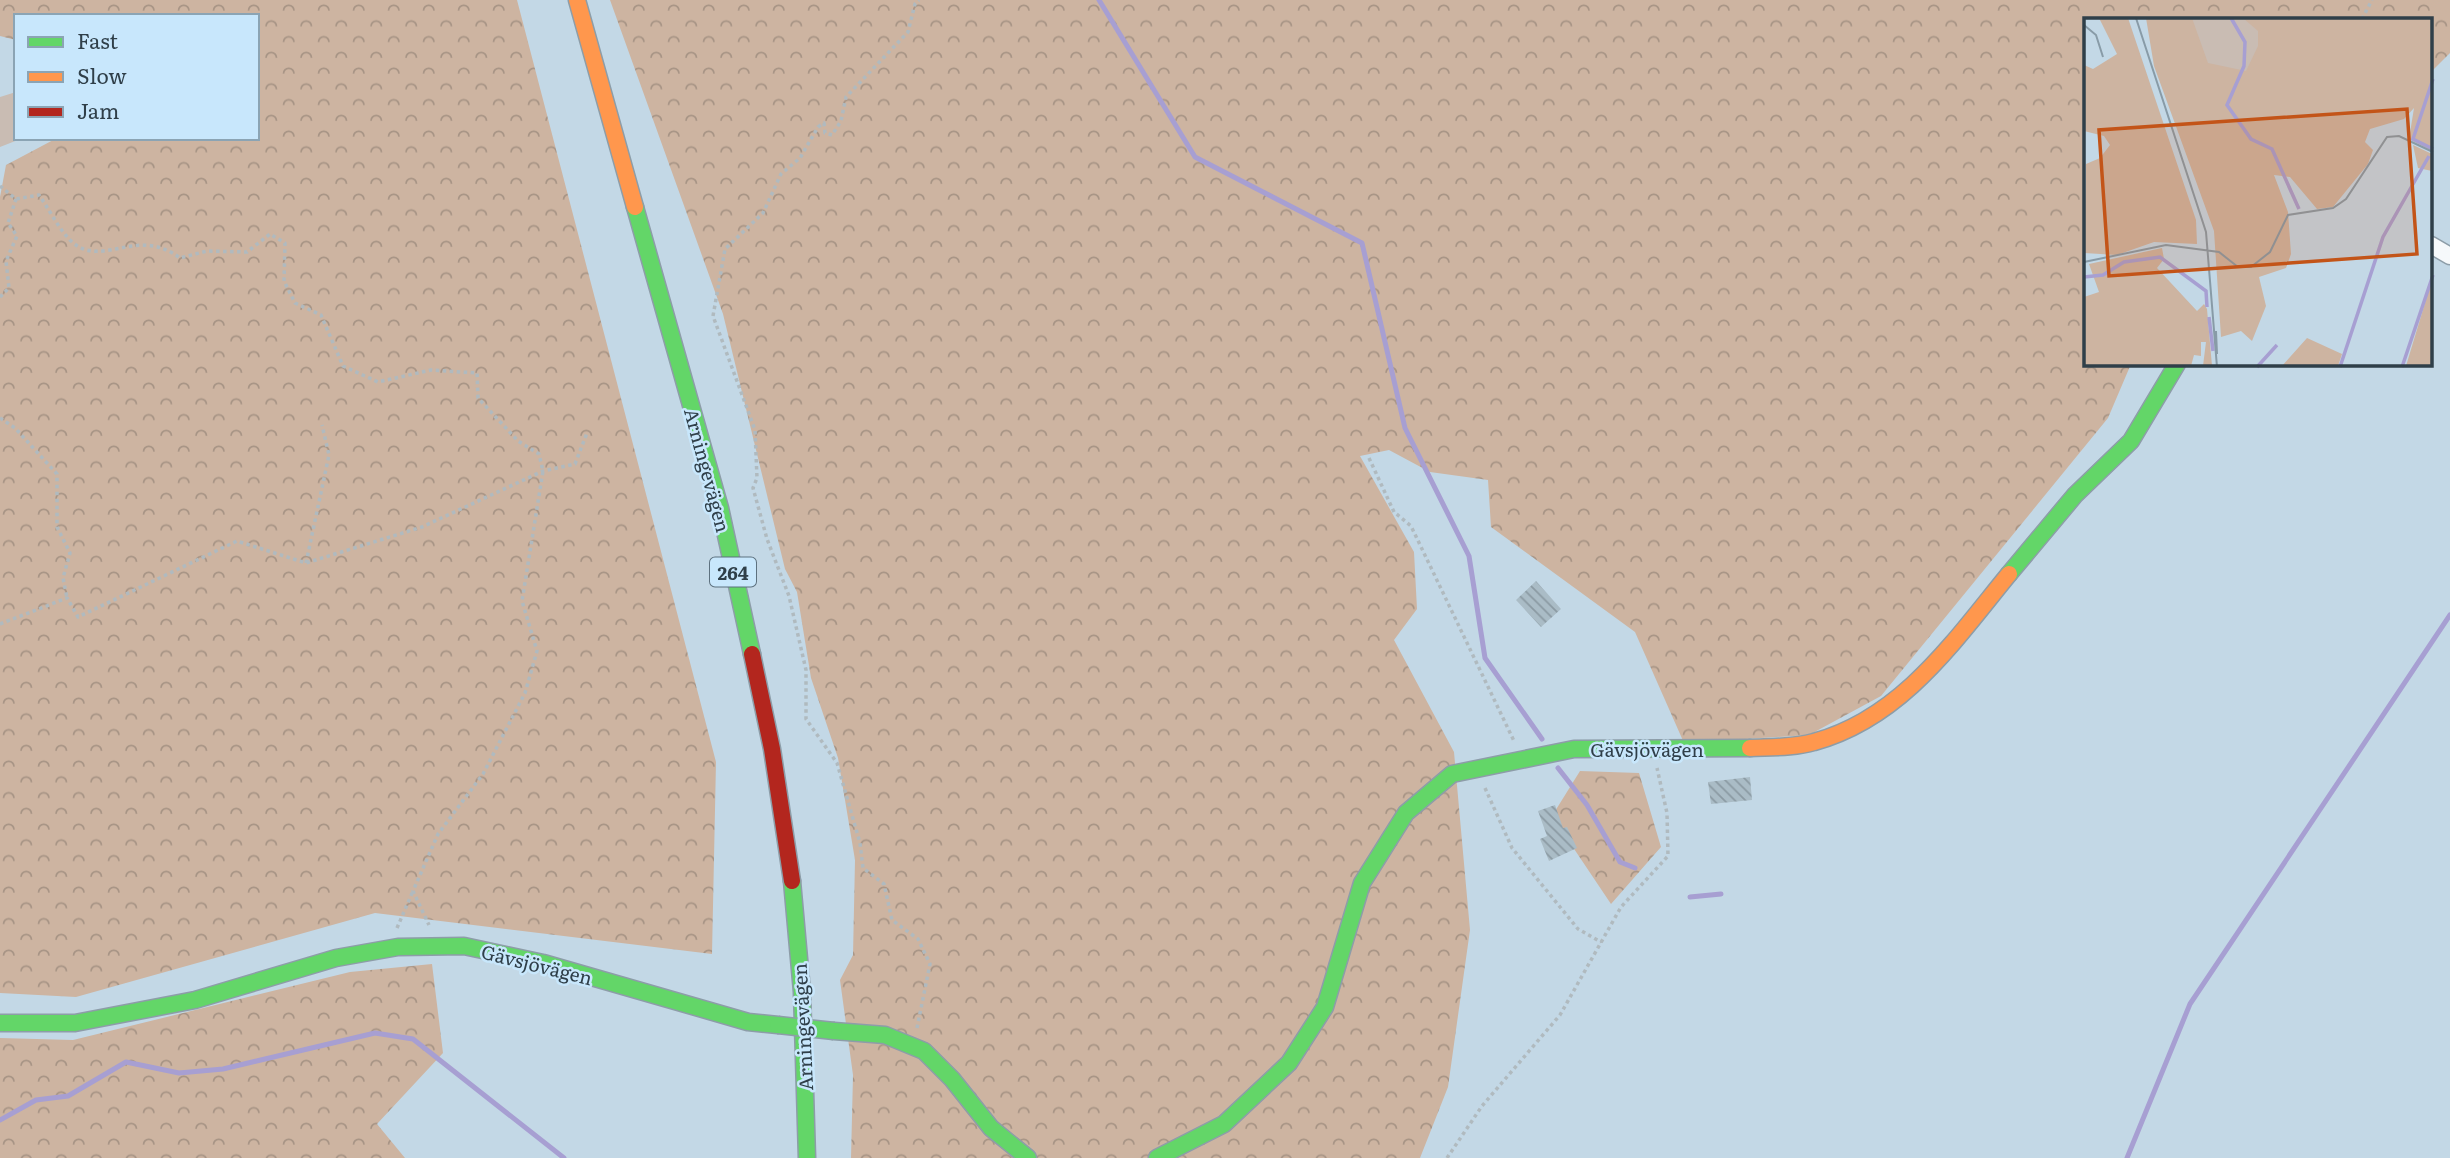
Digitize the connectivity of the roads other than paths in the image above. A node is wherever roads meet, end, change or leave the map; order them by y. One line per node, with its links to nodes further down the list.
1 (577, 0): 6 (street, Arningevägen / 264)
2 (2432, 246): 3 (street)
3 (2450, 256)
4 (2176, 366): 8 (street, Gävsjövägen)
5 (0, 1023): 7 (street, Gävsjövägen, bridge)
6 (807, 1158)
7 (1028, 1158)
8 (1157, 1158)

